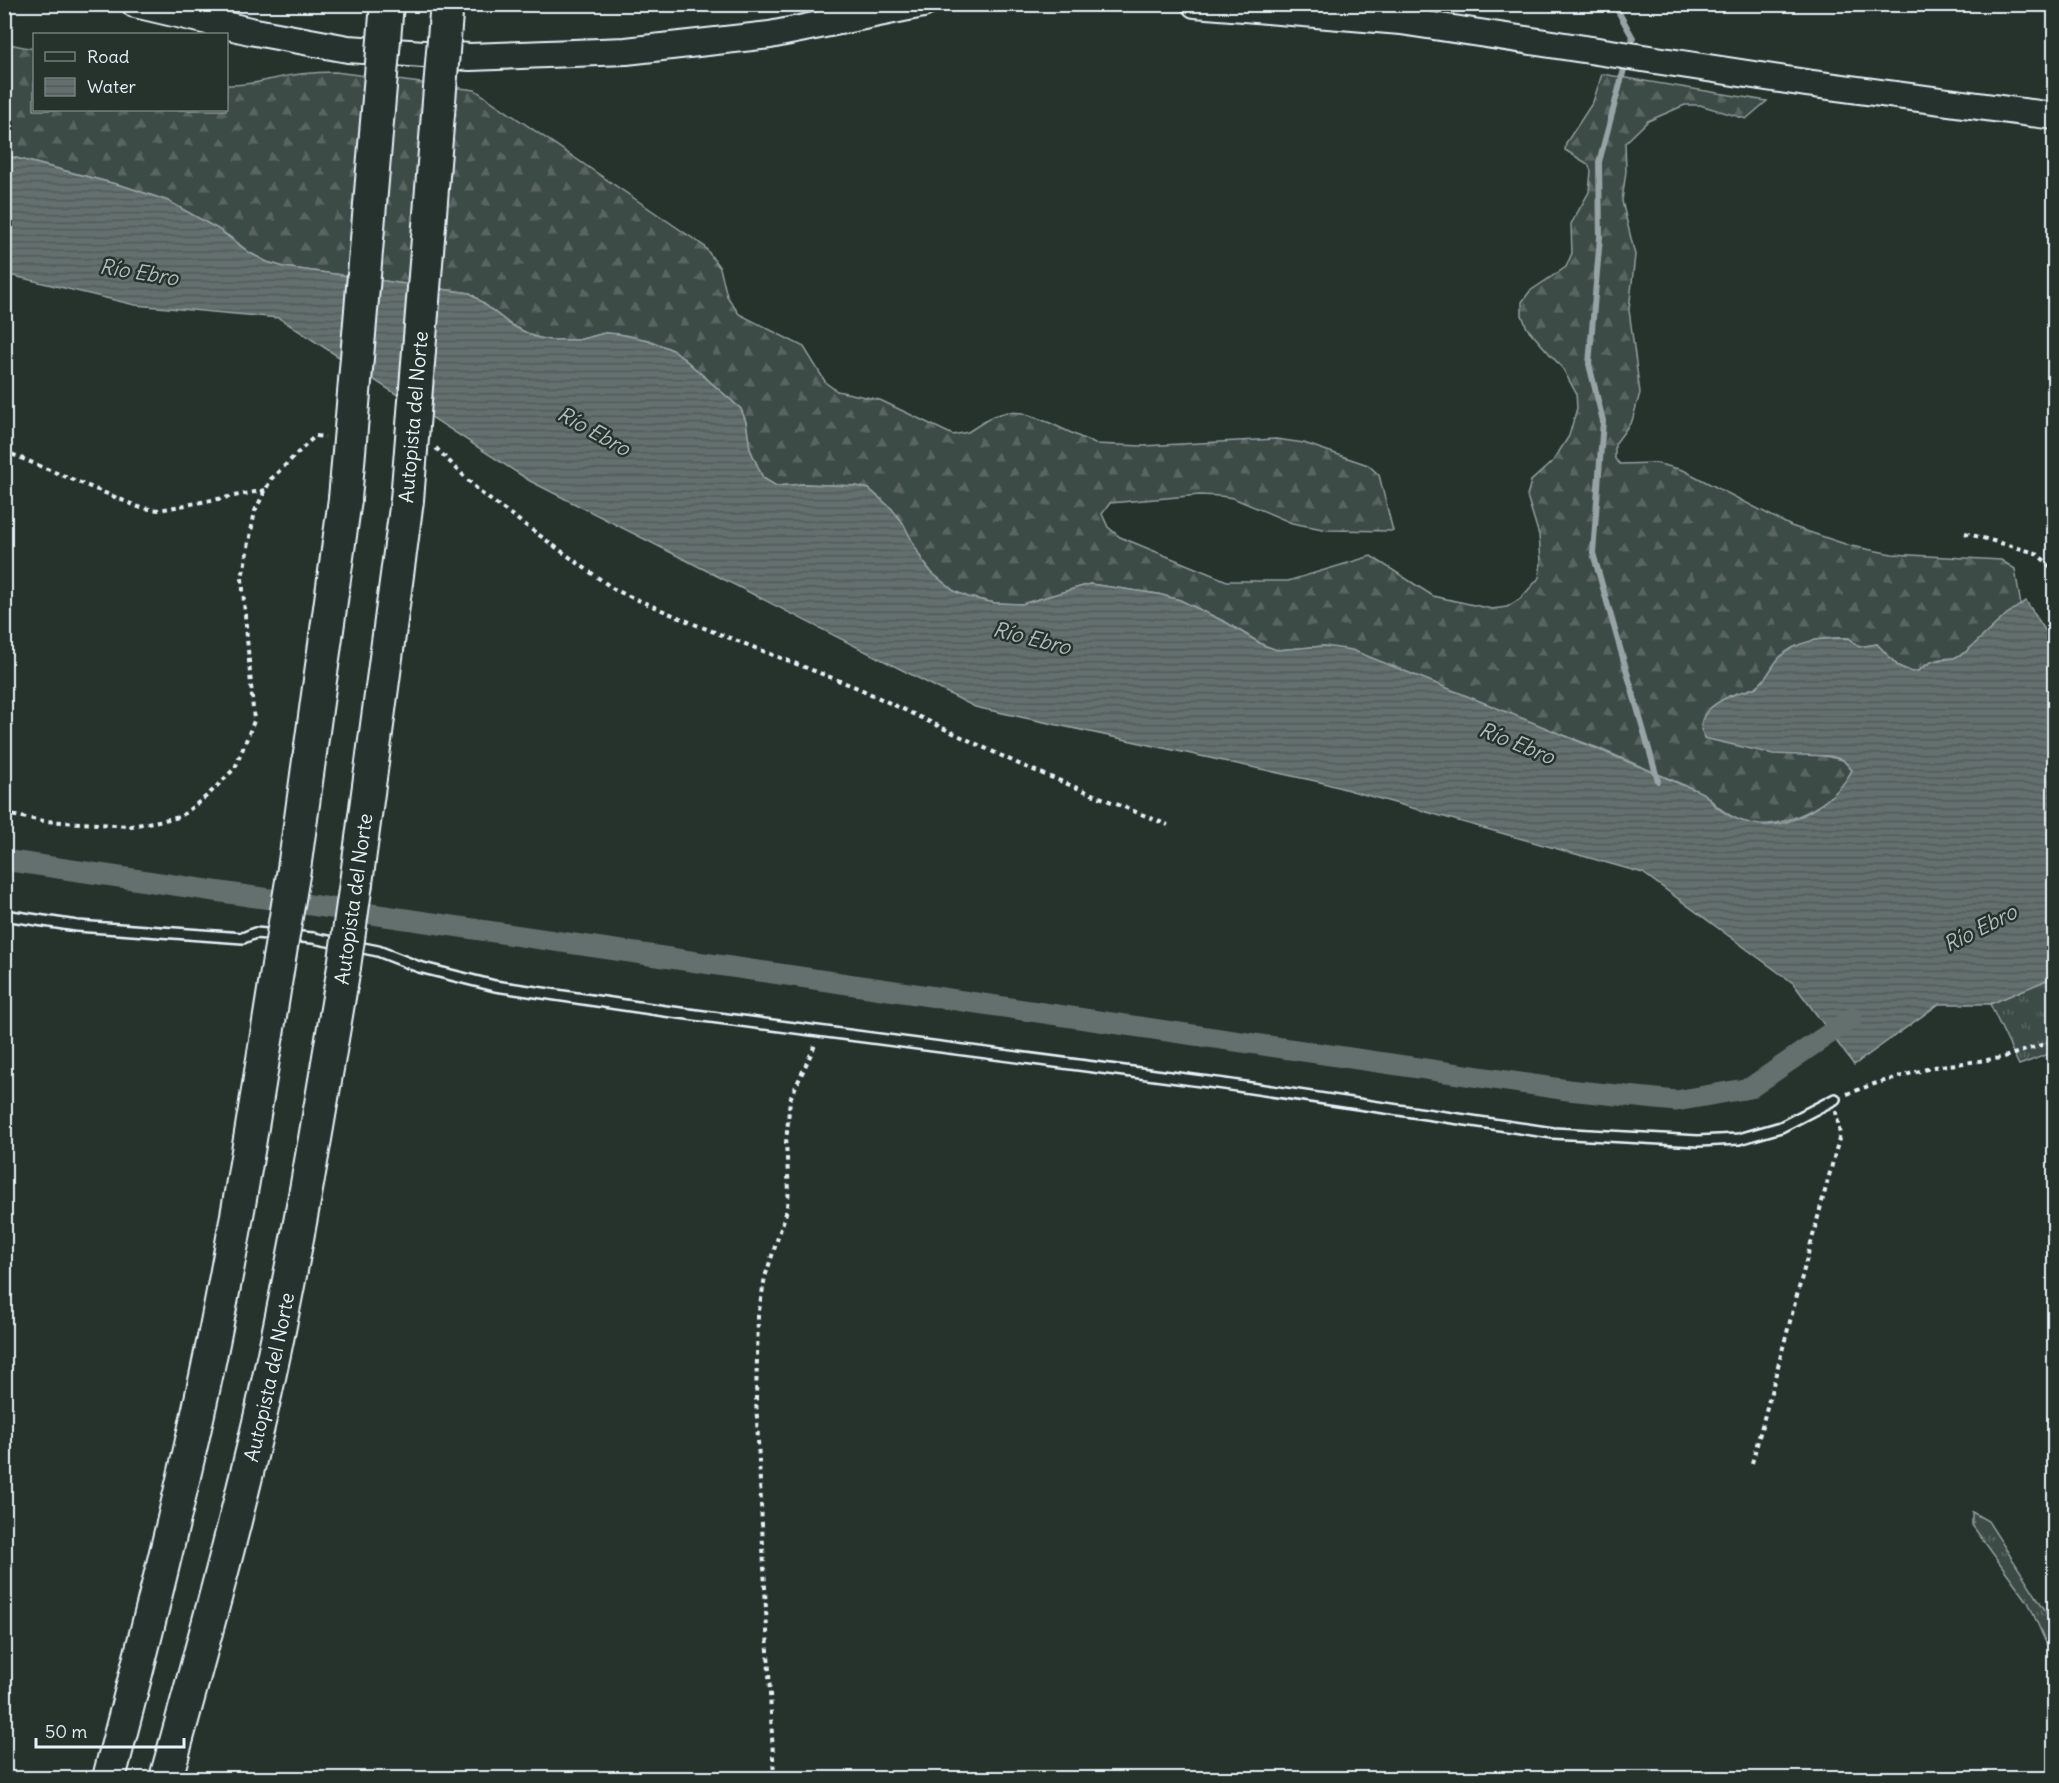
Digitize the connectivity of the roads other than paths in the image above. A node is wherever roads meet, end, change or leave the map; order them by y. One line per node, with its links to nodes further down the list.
1 (135, 4): 3 (street)
2 (387, 4): 9 (highway, bridge)
3 (922, 4)
4 (1195, 4): 6 (street)
5 (446, 9): 10 (highway, Autopista del Norte, bridge)
6 (2055, 116)
7 (4, 915): 8 (lane)
8 (1834, 1099)
9 (109, 1779)
10 (166, 1779)

